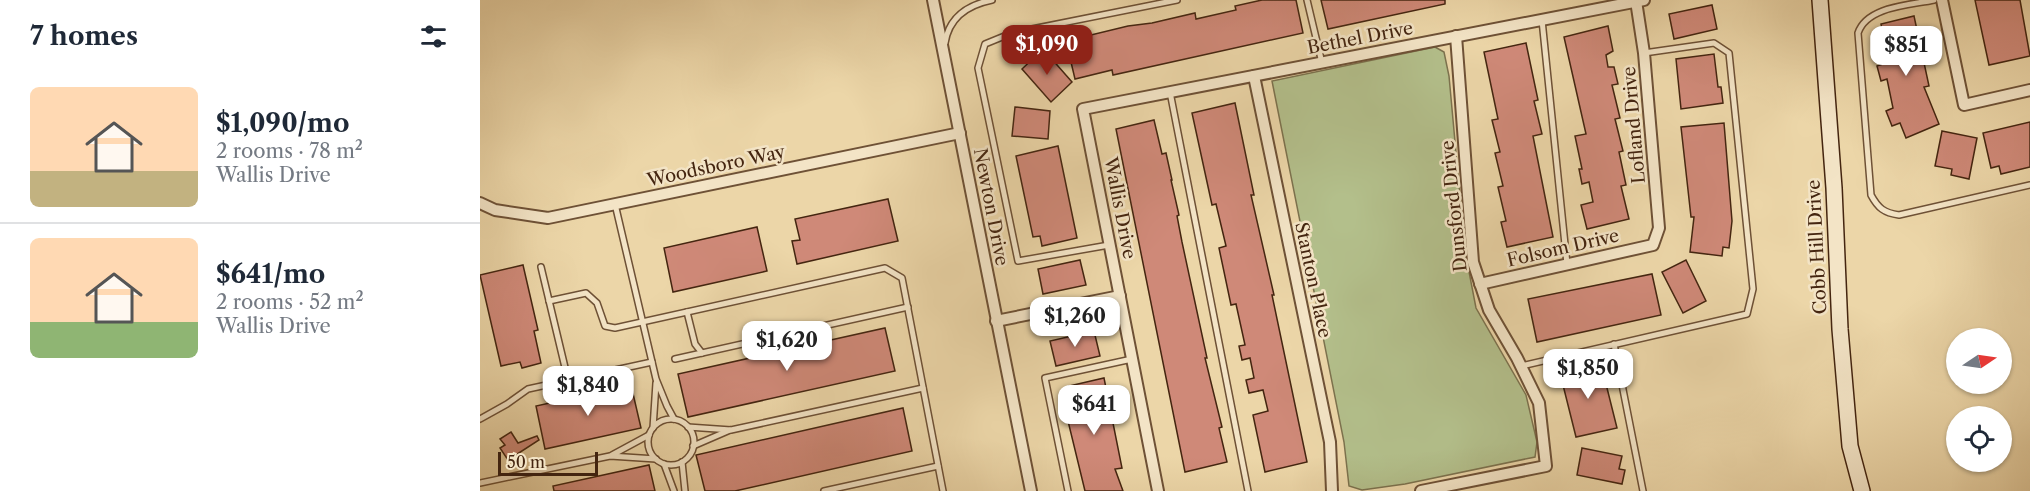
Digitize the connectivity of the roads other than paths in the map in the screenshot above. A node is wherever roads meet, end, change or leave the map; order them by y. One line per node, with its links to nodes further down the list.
1 (933, 0): 12 (street, Newton Drive)
2 (992, 0): 12 (lane)
3 (1176, 0): 22 (lane)
4 (1308, 0): 13 (lane)
5 (1820, 0): 67 (street, Cobb Hill Drive)
6 (1934, 0): 19 (lane)
7 (1942, 0): 15 (street)
8 (1640, 1): 9 (street, Bethel Drive); 11 (street, Lofland Drive)
9 (1542, 20): 10 (street, Bethel Drive); 24 (lane)
10 (1456, 36): 13 (street, Bethel Drive); 26 (street, Dunsford Drive)
11 (1644, 53): 23 (street, Lofland Drive); 33 (lane)
12 (944, 54): 18 (street, Newton Drive)
13 (1322, 63): 14 (street, Bethel Drive)
14 (1254, 76): 16 (street, Bethel Drive); 64 (street, Stanton Place)
15 (2030, 90)
16 (1170, 92): 17 (street, Bethel Drive); 63 (lane)
17 (1083, 109): 22 (street, Wallis Drive)
18 (960, 133): 21 (street, Woodsboro Way); 31 (street, Newton Drive)
19 (2030, 185)
20 (480, 203): 21 (street, Woodsboro Way)
21 (615, 204): 32 (lane)
22 (1110, 244): 27 (street, Wallis Drive)
23 (1653, 244): 24 (street, Folsom Drive)
24 (1567, 264): 26 (street, Folsom Drive)
25 (542, 267): 28 (lane)
26 (1480, 284): 38 (street, Dunsford Drive)
27 (1120, 296): 31 (street); 36 (street, Wallis Drive)
28 (549, 301): 32 (lane); 40 (lane)
29 (908, 307): 30 (lane); 34 (lane); 41 (lane)
30 (687, 312): 32 (lane); 34 (lane)
31 (996, 321): 60 (street, Newton Drive)
32 (643, 323): 37 (lane)
33 (1614, 345): 38 (lane); 66 (lane)
34 (702, 353): 35 (lane)
35 (675, 359)
36 (1132, 359): 61 (lane); 62 (street, Wallis Drive)
37 (652, 362): 39 (lane); 40 (lane)
38 (1521, 366): 55 (street, Dunsford Drive)
39 (656, 379): 43 (lane); 45 (lane)
40 (568, 380): 42 (lane)
41 (923, 388): 46 (lane); 53 (lane)
42 (480, 419)
43 (674, 419): 44 (lane); 45 (lane)
44 (688, 427): 46 (lane); 48 (lane)
45 (652, 428): 47 (lane)
46 (731, 430): 48 (lane)
47 (649, 435): 49 (lane); 50 (lane)
48 (693, 446): 51 (lane)
49 (610, 456): 50 (lane); 54 (lane)
50 (656, 459): 52 (lane)
51 (682, 462): 52 (lane); 57 (lane)
52 (664, 464): 56 (lane)
53 (938, 466): 58 (lane); 59 (lane)
54 (480, 482)
55 (1434, 490): 65 (street)
56 (674, 491)
57 (685, 491)
58 (824, 491)
59 (943, 491)
60 (1031, 491)
61 (1068, 491)
62 (1158, 491)
63 (1248, 491)
64 (1332, 491)
65 (1421, 491)
66 (1643, 491)
67 (1862, 491)

